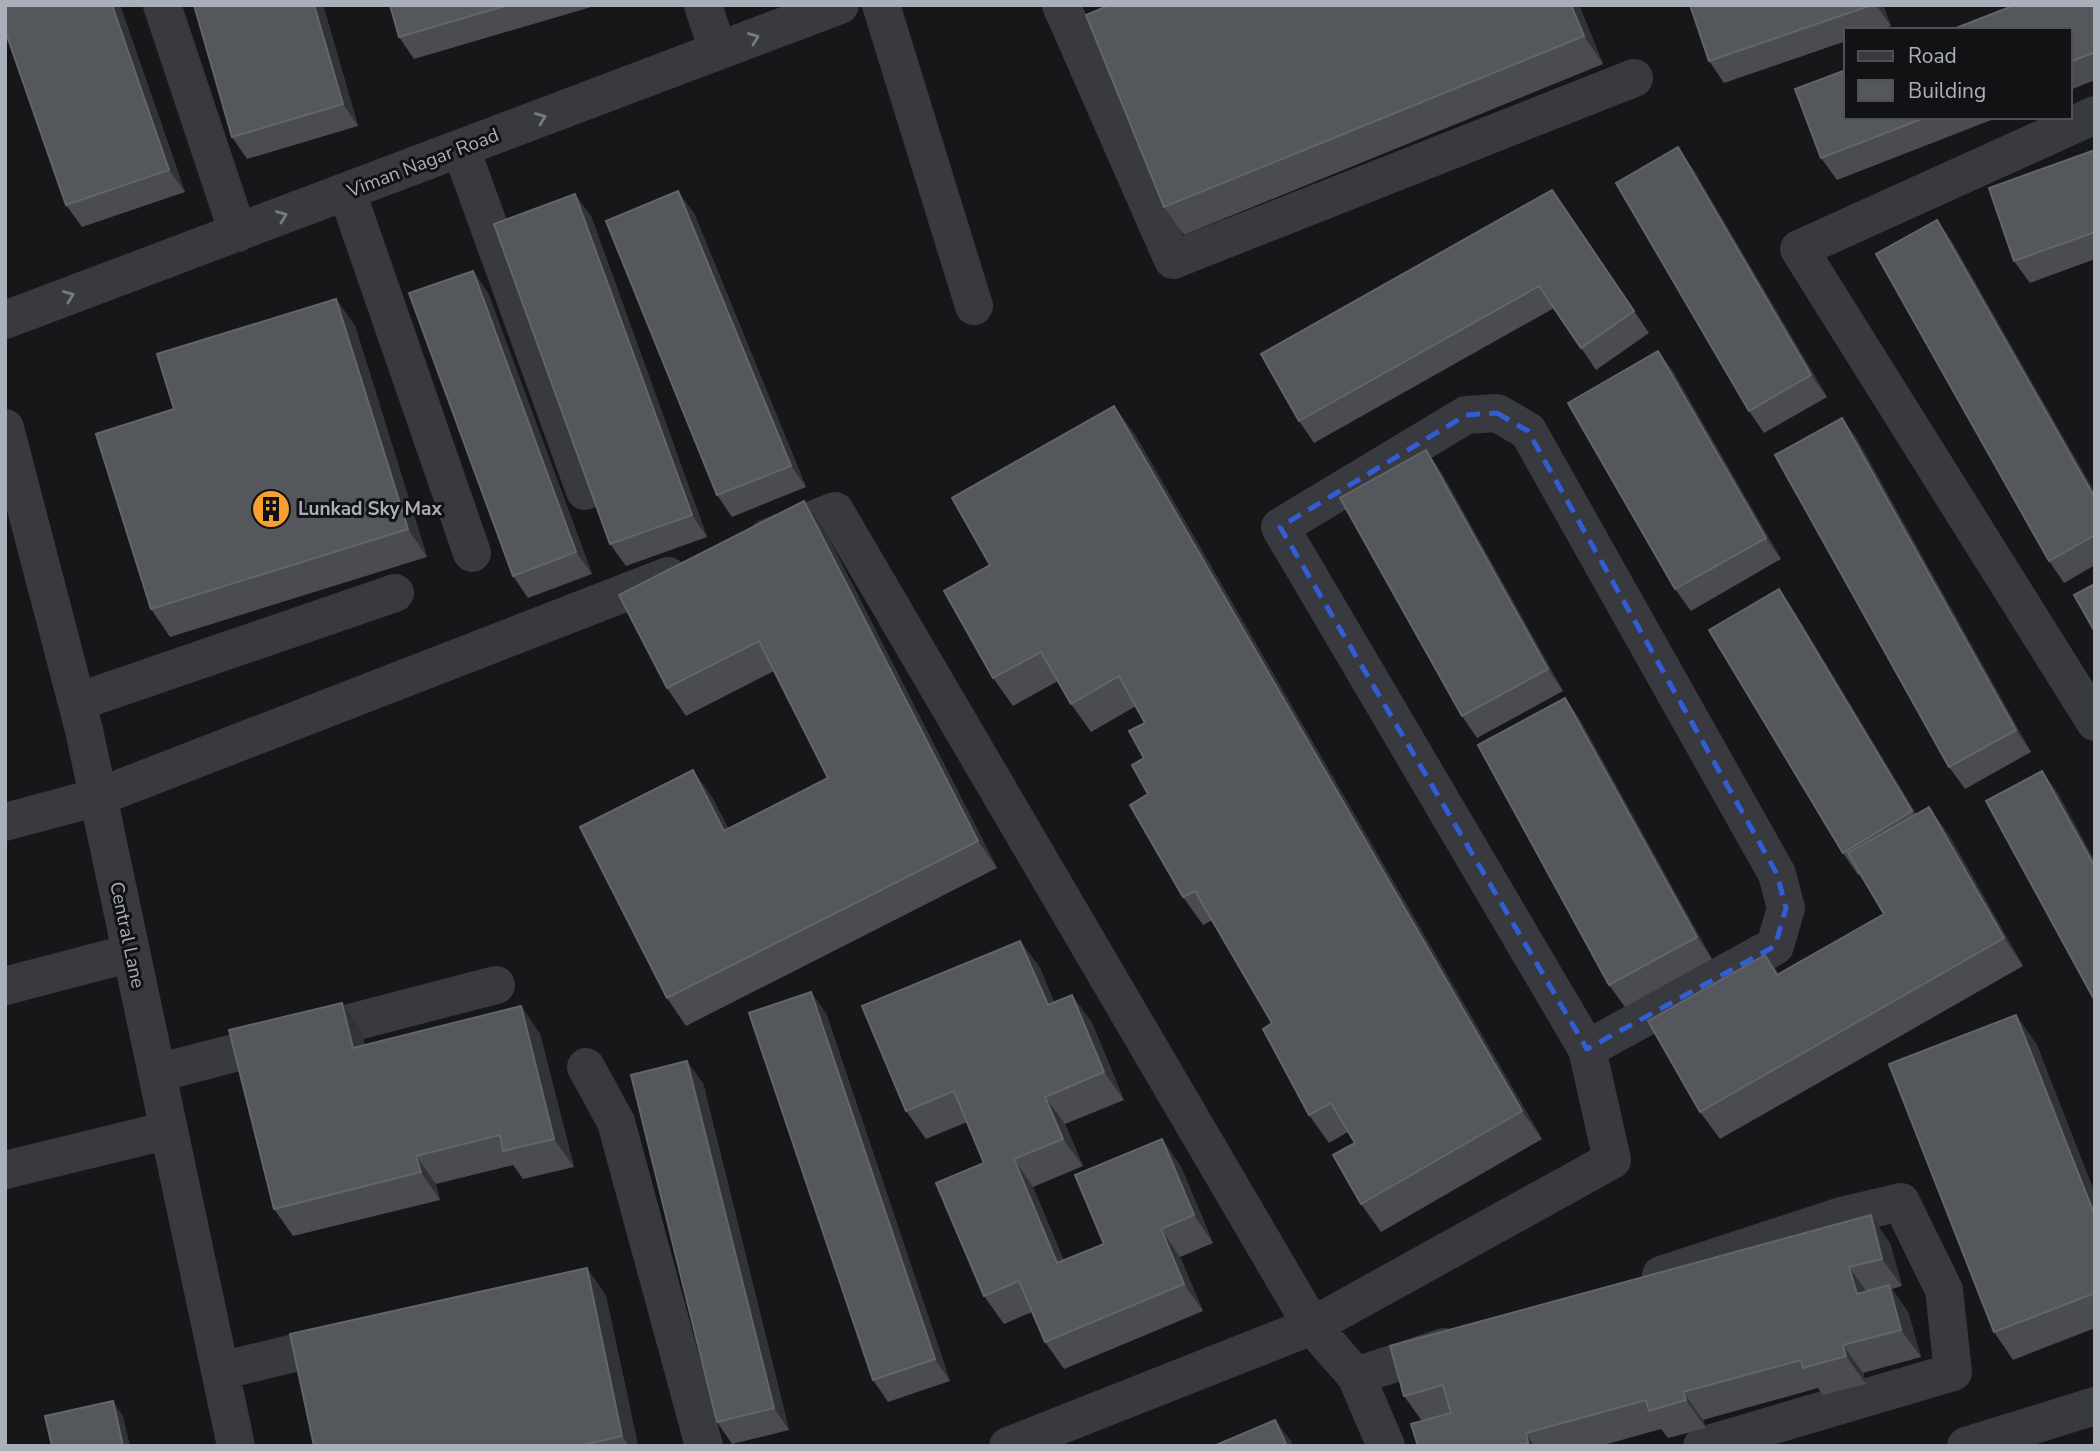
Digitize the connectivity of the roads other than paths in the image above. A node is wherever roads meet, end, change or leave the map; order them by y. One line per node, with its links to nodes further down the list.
1 (162, 5): 11 (street)
2 (702, 5): 6 (street)
3 (840, 5): 6 (street, Viman Nagar Road, one-way to 3)
4 (881, 5): 12 (street)
5 (1061, 5): 7 (street)
6 (718, 51): 9 (street, Viman Nagar Road, one-way to 6)
7 (1634, 78)
8 (2095, 115): 21 (street)
9 (461, 149): 10 (street, Viman Nagar Road); 15 (street)
10 (347, 192): 11 (street, Viman Nagar Road, one-way to 10); 17 (street)
11 (238, 233): 13 (street, Viman Nagar Road, one-way to 11)
12 (974, 306)
13 (5, 320)
14 (5, 428): 20 (street, Central Lane)
15 (584, 491)
16 (734, 550): 33 (street)
17 (472, 553)
18 (696, 565): 22 (street)
19 (395, 593): 20 (street)
20 (77, 702): 22 (street, Central Lane)
21 (2095, 722)
22 (98, 797): 23 (street); 24 (street, Central Lane)
23 (5, 822)
24 (131, 953): 26 (street); 29 (street, Central Lane)
25 (496, 985): 29 (street)
26 (5, 986)
27 (1587, 1049): 27 (street); 33 (street)
28 (586, 1068): 40 (street)
29 (157, 1073): 30 (street, Central Lane)
30 (169, 1130): 31 (street); 36 (street, Central Lane)
31 (5, 1170)
32 (1632, 1285): 43 (street)
33 (1312, 1326): 37 (street); 41 (street)
34 (383, 1332): 36 (street)
35 (1474, 1337): 37 (street)
36 (220, 1371): 39 (street, Central Lane)
37 (1356, 1376): 42 (street)
38 (2095, 1406): 44 (street)
39 (236, 1446)
40 (704, 1446)
41 (1008, 1446)
42 (1386, 1446)
43 (1702, 1446)
44 (1966, 1446)

